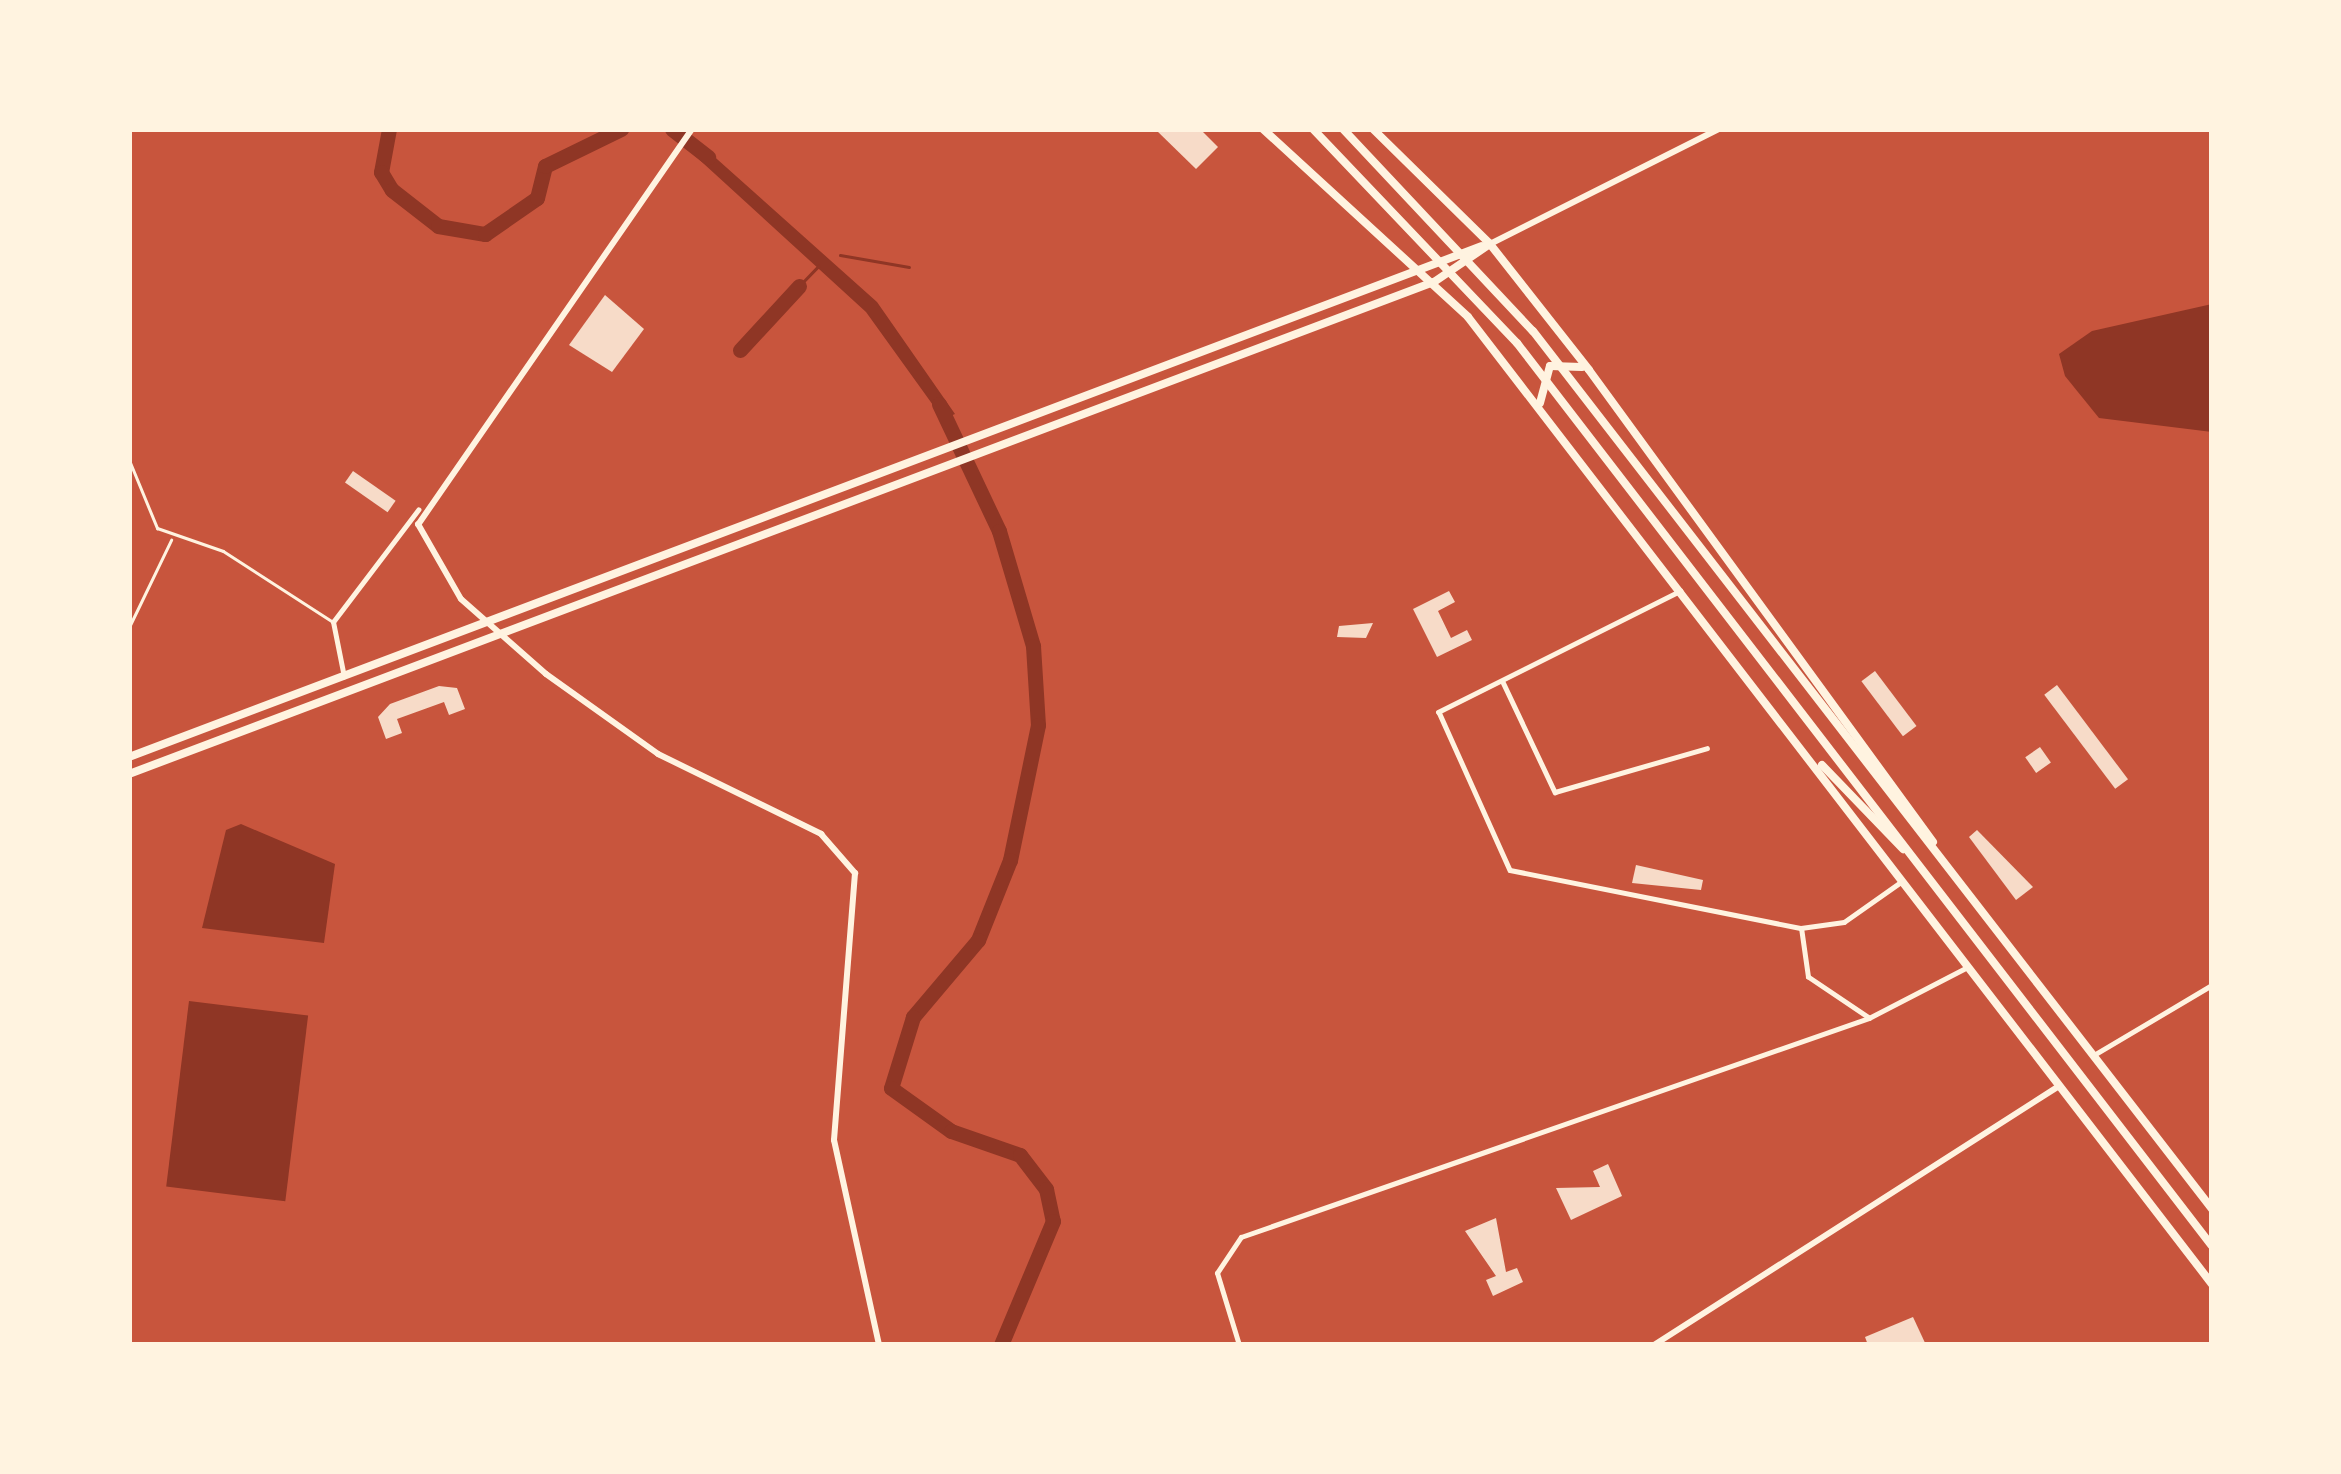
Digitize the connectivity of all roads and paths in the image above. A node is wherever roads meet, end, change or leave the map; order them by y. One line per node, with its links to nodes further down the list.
1 (692, 129): 13 (street)
2 (1263, 129): 8 (main road)
3 (1313, 129): 27 (main road)
4 (1343, 129): 26 (main road)
5 (1373, 129): 7 (main road)
6 (1719, 129): 7 (street)
7 (1490, 244): 8 (main road); 9 (main road); 10 (main road)
8 (1422, 270): 9 (main road); 17 (main road)
9 (1434, 282): 11 (main road); 19 (main road)
10 (1589, 370): 11 (main road); 26 (main road)
11 (1541, 406): 15 (main road)
12 (129, 460): 14 (lane)
13 (418, 510): 16 (street); 17 (street)
14 (171, 539): 16 (lane); 18 (lane)
15 (1682, 590): 21 (street); 22 (main road)
16 (333, 622): 20 (street)
17 (487, 623): 19 (street); 20 (main road)
18 (129, 627)
19 (498, 633): 25 (main road); 38 (street)
20 (344, 677): 24 (main road)
21 (1502, 682): 23 (street); 29 (street)
22 (1800, 742): 27 (main road); 28 (main road)
23 (1707, 748)
24 (129, 757)
25 (129, 774)
26 (1943, 859): 33 (main road)
27 (1924, 871): 36 (main road)
28 (1901, 882): 29 (street); 30 (main road)
29 (1801, 928): 32 (street)
30 (1967, 968): 32 (street); 34 (main road)
31 (2212, 985): 33 (street)
32 (1869, 1018): 39 (street)
33 (2094, 1055): 35 (main road)
34 (2059, 1086): 37 (main road); 40 (street)
35 (2212, 1209)
36 (2212, 1246)
37 (2212, 1283)
38 (878, 1345)
39 (1239, 1345)
40 (1654, 1345)

